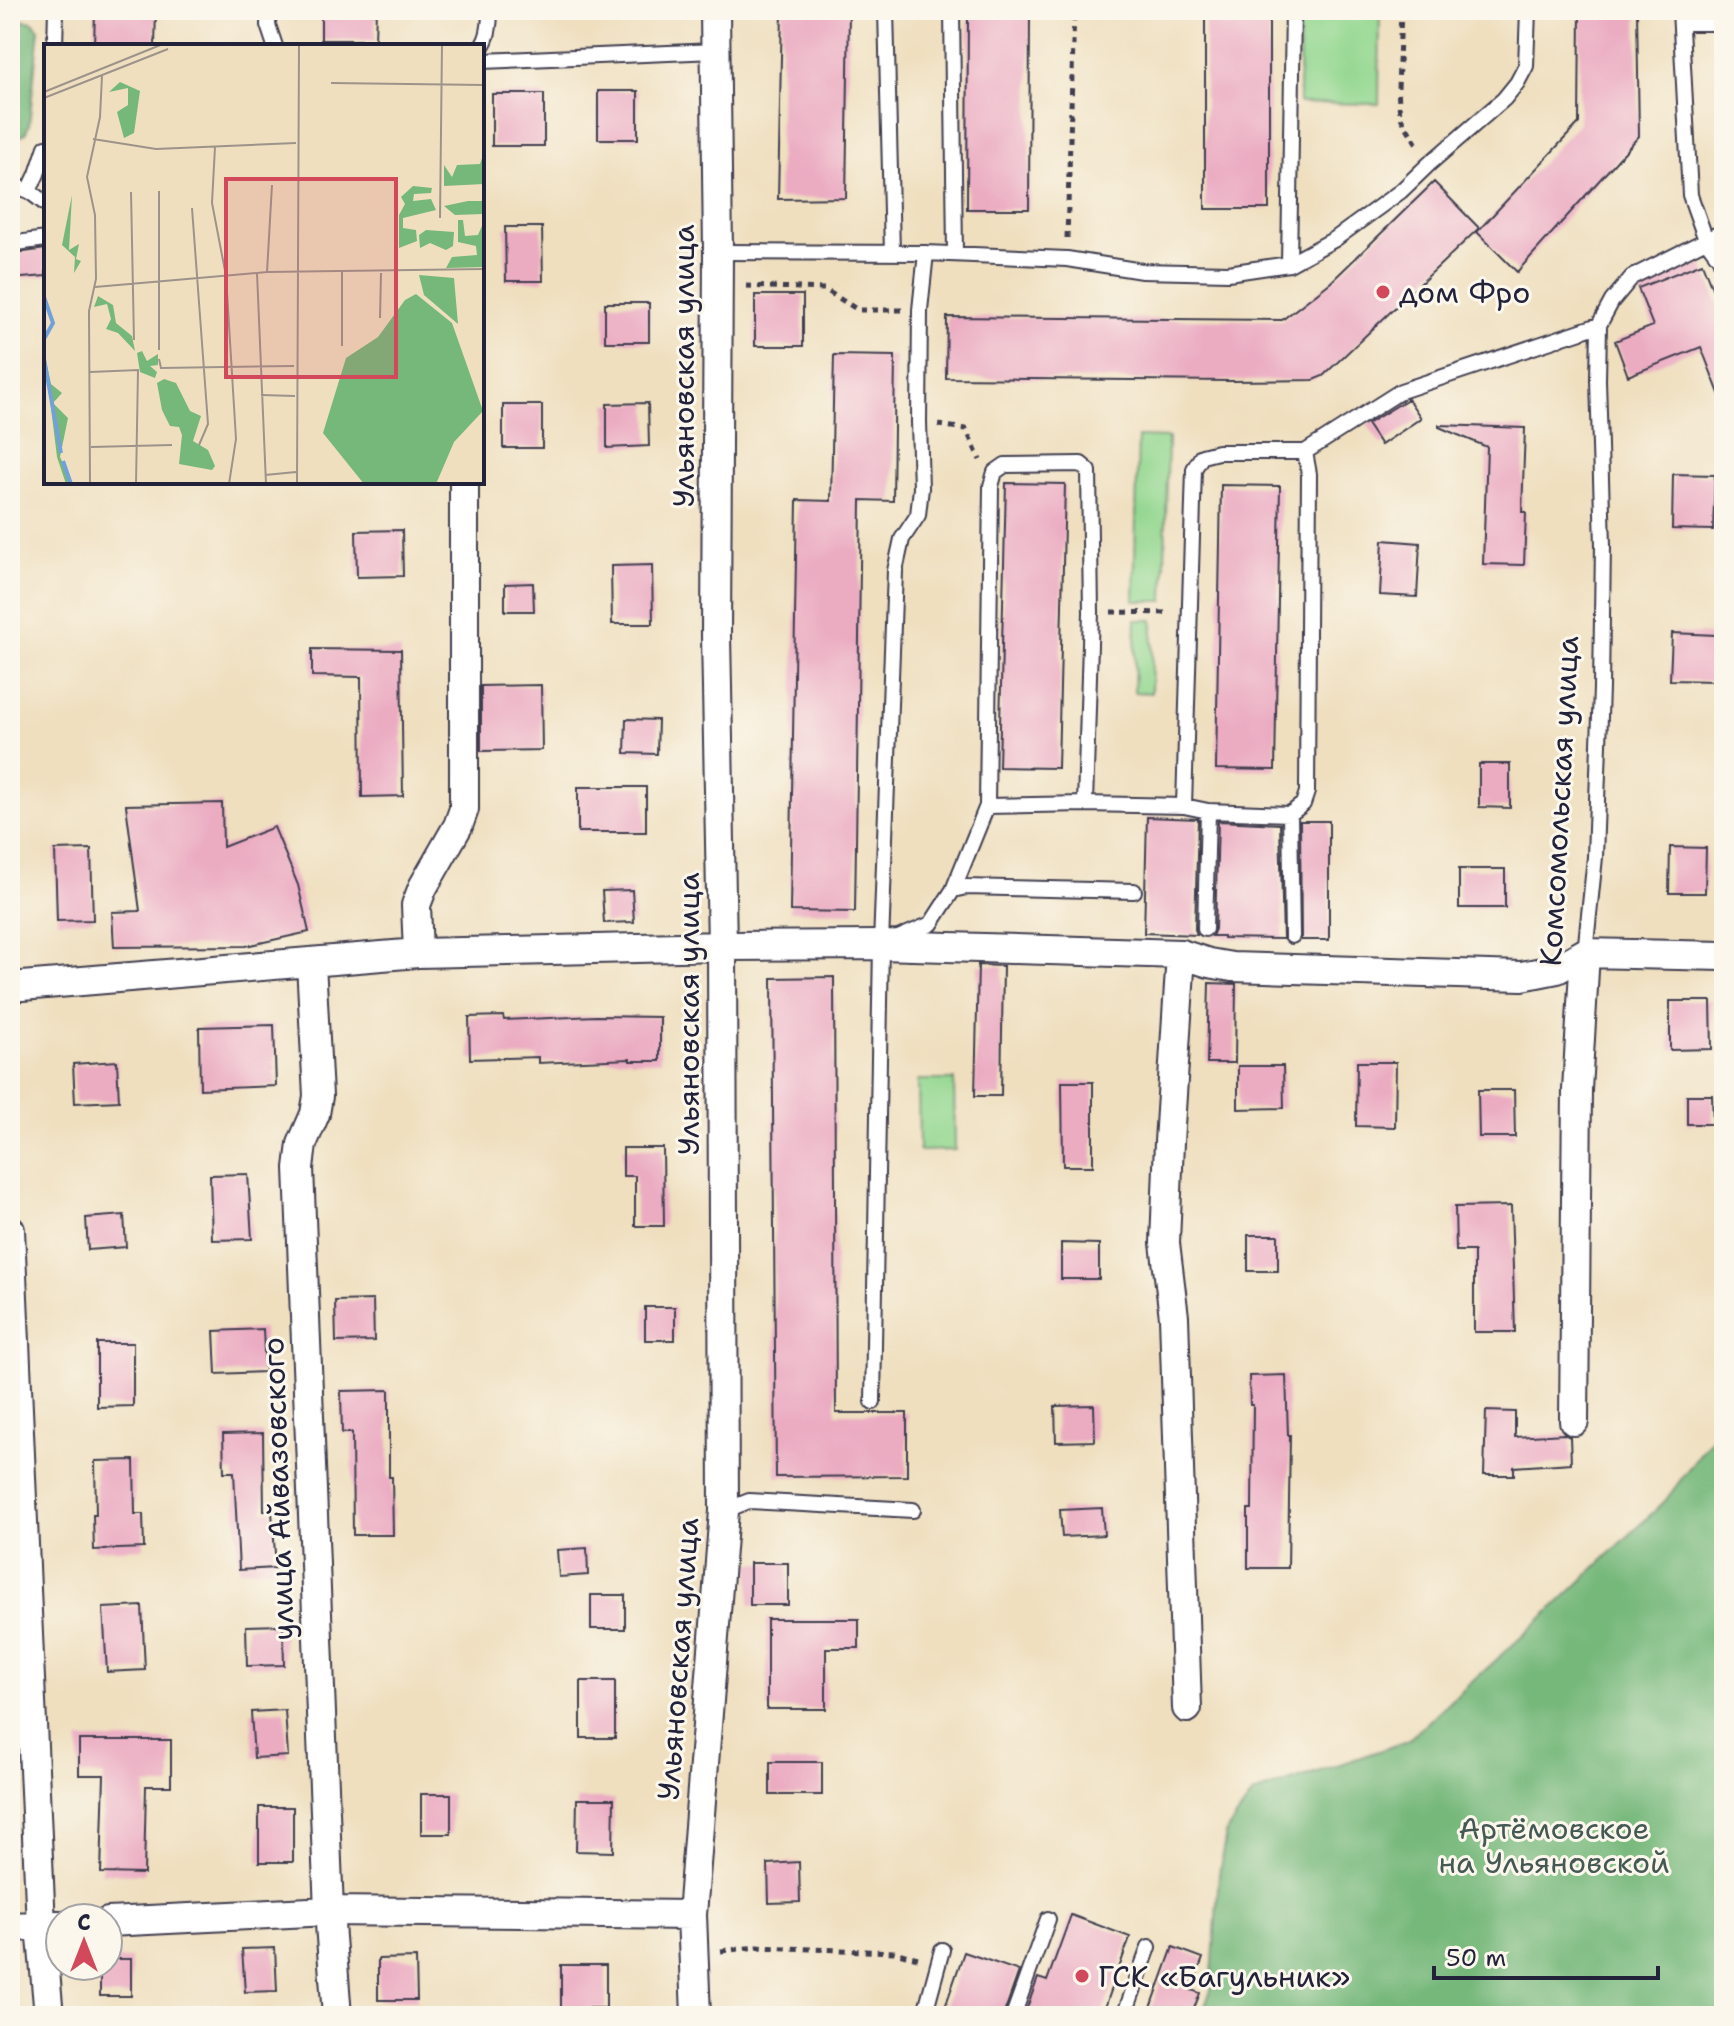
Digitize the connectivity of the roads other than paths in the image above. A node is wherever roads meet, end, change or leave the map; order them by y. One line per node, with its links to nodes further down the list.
1 (56, 10): 11 (lane)
2 (269, 10): 12 (lane)
3 (490, 10): 13 (lane)
4 (715, 10): 14 (street, Ульяновская улица)
5 (886, 10): 25 (lane)
6 (952, 10): 27 (lane)
7 (1293, 10): 28 (lane)
8 (1528, 10): 28 (lane)
9 (1680, 16): 10 (lane); 22 (lane)
10 (1724, 23)
11 (55, 44)
12 (274, 44)
13 (484, 44)
14 (715, 51): 15 (lane); 24 (street, Ульяновская улица)
15 (484, 61)
16 (44, 153): 18 (lane)
17 (10, 184): 18 (lane)
18 (29, 191): 19 (lane)
19 (44, 202)
20 (1724, 231): 22 (lane)
21 (44, 239): 23 (lane)
22 (1706, 240): 29 (lane); 30 (lane)
23 (10, 244)
24 (718, 252): 25 (lane); 43 (street, Ульяновская улица)
25 (892, 253): 26 (lane)
26 (926, 253): 27 (lane); 42 (lane)
27 (955, 254): 28 (lane)
28 (1289, 264)
29 (1724, 271)
30 (1599, 325): 31 (lane); 45 (lane, Комсомольская улица)
31 (1305, 452): 35 (lane); 37 (lane)
32 (464, 484): 44 (street)
33 (1085, 804): 34 (lane); 34 (lane); 35 (lane)
34 (987, 806): 38 (lane)
35 (1184, 806): 36 (lane)
36 (1208, 811): 37 (lane); 40 (lane)
37 (1290, 814): 41 (lane)
38 (953, 890): 39 (lane); 42 (lane)
39 (1134, 891)
40 (1205, 929)
41 (1292, 936)
42 (881, 945): 43 (street); 46 (street); 51 (lane)
43 (722, 946): 44 (street); 54 (street, Ульяновская улица)
44 (418, 953): 48 (street)
45 (1585, 953): 46 (street); 47 (street); 52 (street, Комсомольская улица)
46 (1181, 954): 55 (street)
47 (1724, 956)
48 (311, 963): 49 (street); 57 (street, улица Айвазовского)
49 (10, 987)
50 (10, 1230): 56 (street)
51 (873, 1402)
52 (1574, 1421)
53 (913, 1510): 54 (lane)
54 (724, 1511): 58 (street, Ульяновская улица)
55 (1187, 1708)
56 (49, 1902)
57 (329, 1911): 58 (street); 60 (street); 67 (street, улица Айвазовского)
58 (692, 1915): 68 (street, Ульяновская улица)
59 (1048, 1919): 70 (lane)
60 (124, 1921)
61 (44, 1926): 62 (street)
62 (10, 1927)
63 (1149, 1947): 71 (lane)
64 (940, 1956): 69 (lane)
65 (49, 1982): 66 (street)
66 (49, 2016)
67 (337, 2016)
68 (696, 2016)
69 (924, 2016)
70 (1013, 2016)
71 (1124, 2016)

